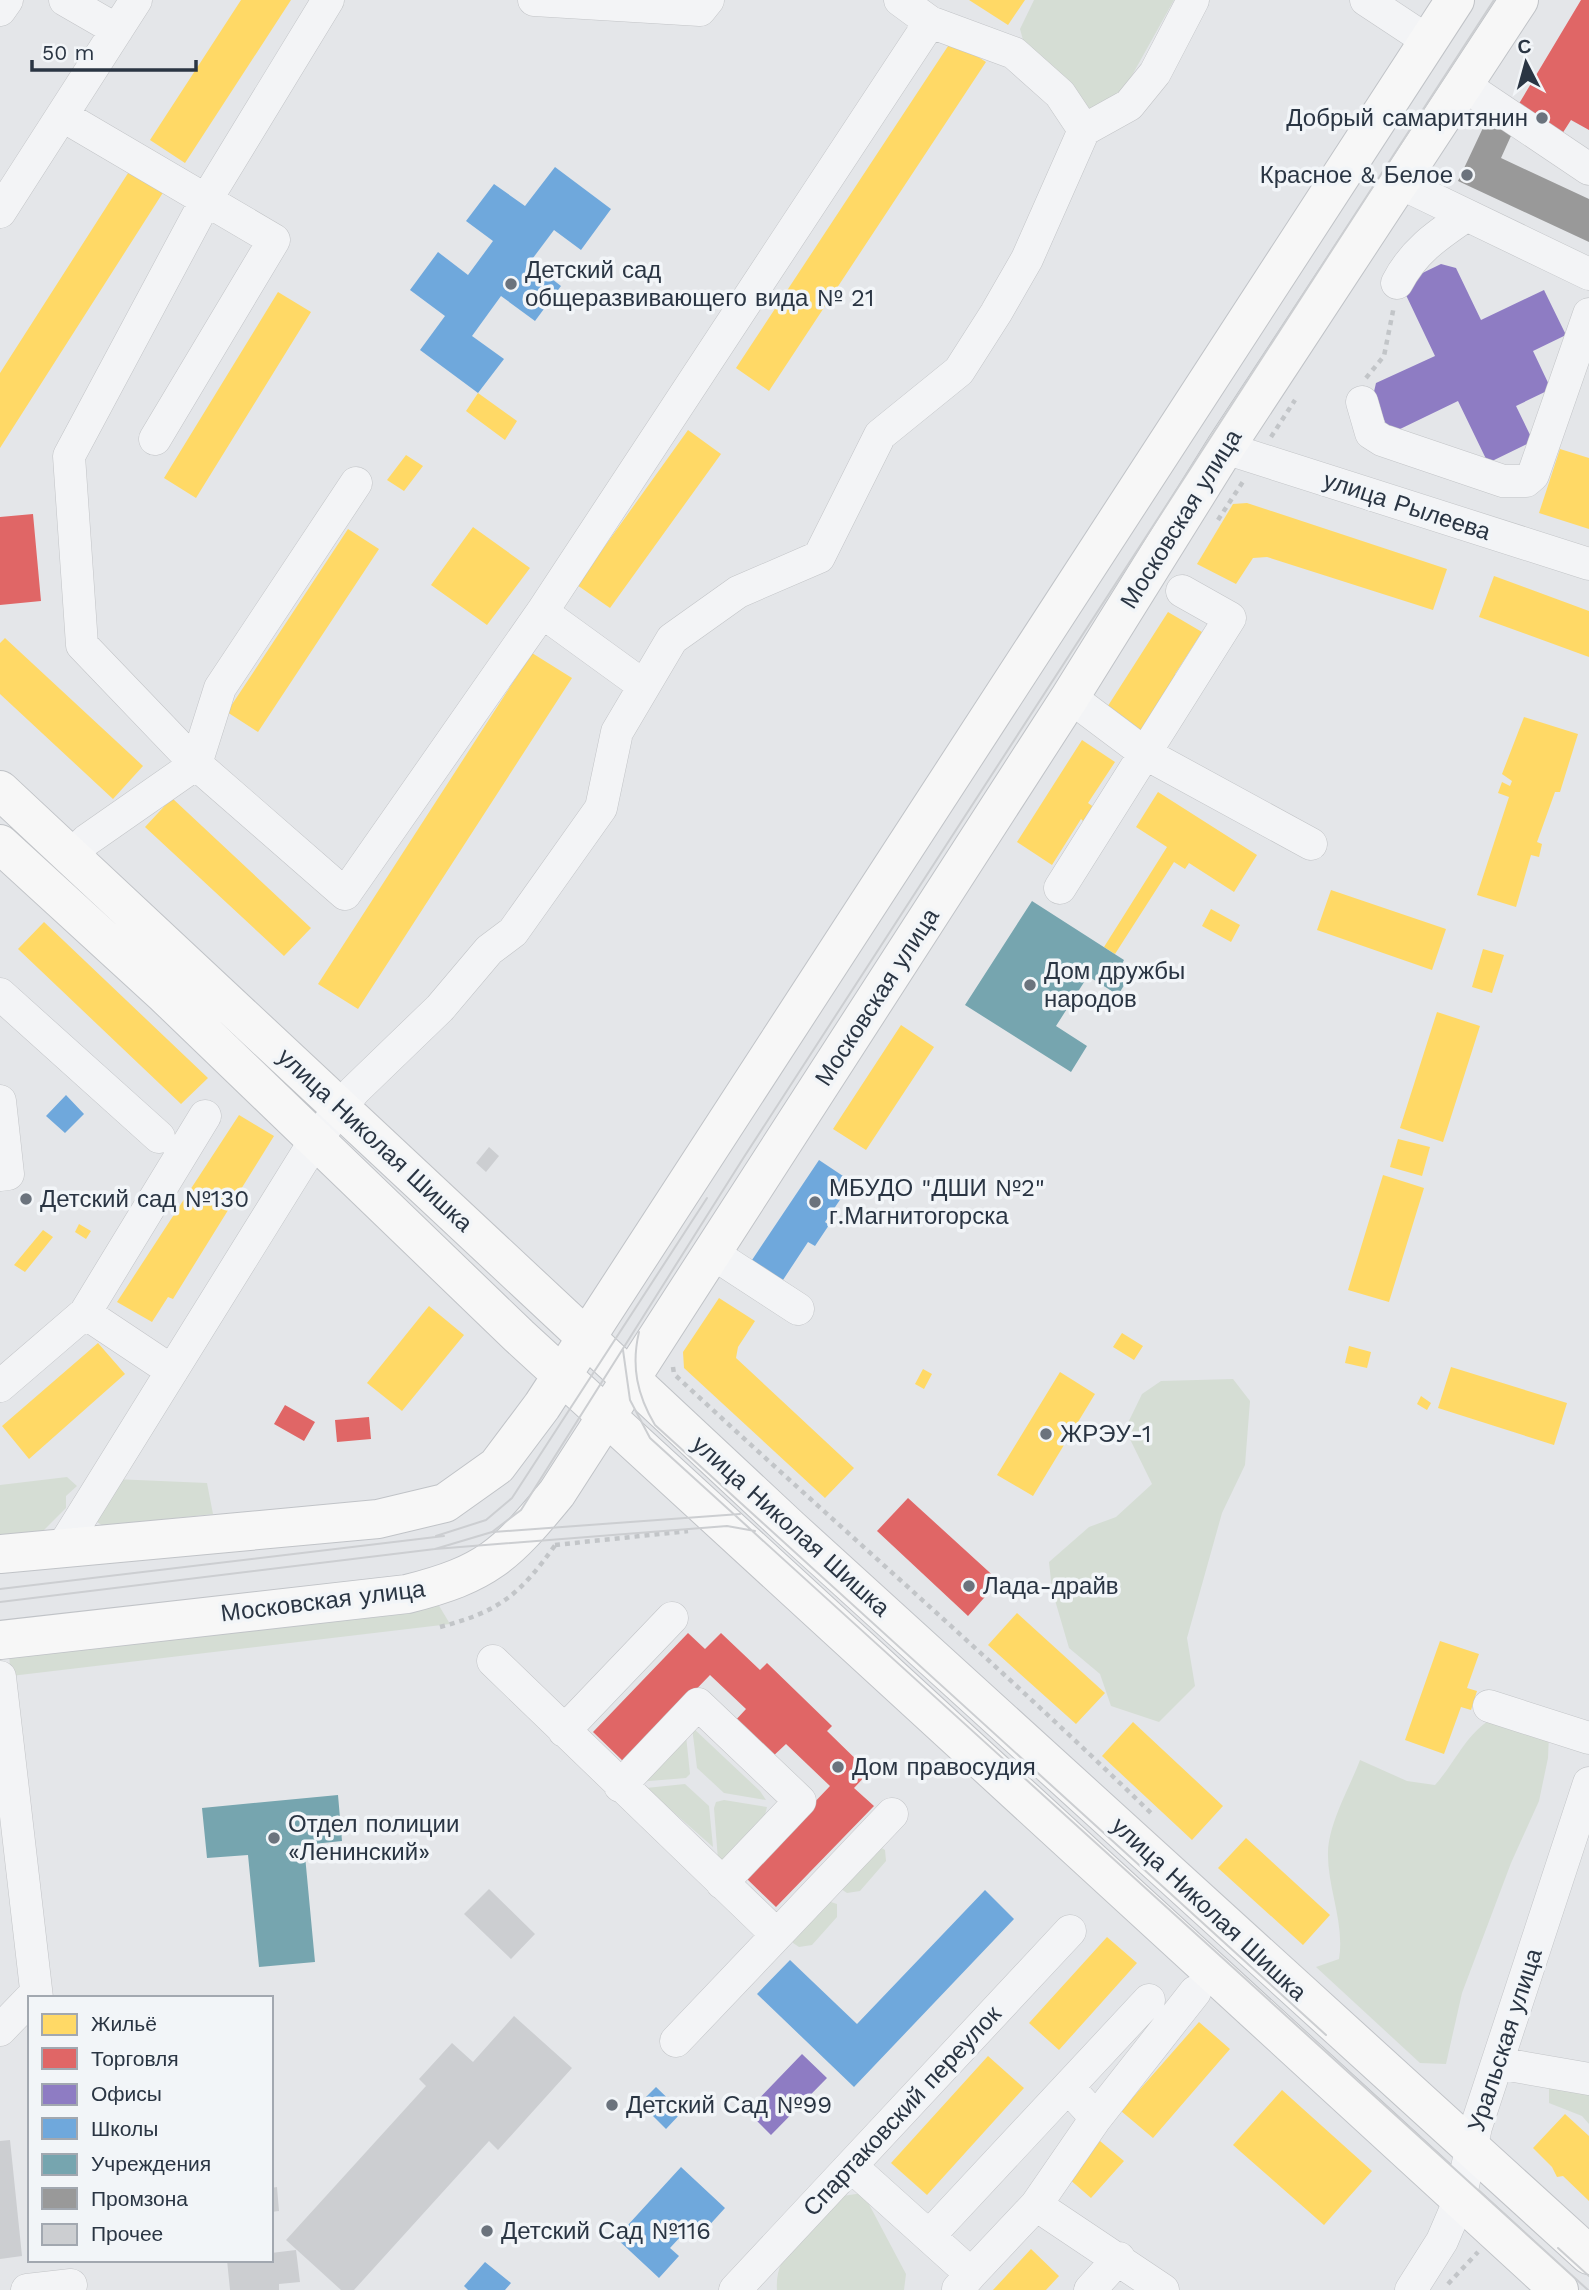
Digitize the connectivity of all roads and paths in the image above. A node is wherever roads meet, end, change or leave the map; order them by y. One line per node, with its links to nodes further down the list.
1 (7, 0): 13 (street)
2 (65, 0): 15 (street)
3 (136, 0): 15 (street)
4 (328, 0): 22 (street)
5 (534, 0): 11 (street)
6 (708, 0): 11 (street)
7 (901, 0): 14 (street)
8 (1193, 0): 19 (street)
9 (1455, 0): 16 (main road)
10 (1519, 0): 17 (main road, Московская улица)
11 (577, 2)
12 (1372, 2): 16 (street)
13 (0, 10)
14 (930, 22): 19 (street); 36 (street)
15 (117, 30): 18 (street)
16 (1428, 41): 56 (main road)
17 (1464, 85): 20 (street); 21 (main road, Московская улица)
18 (63, 116): 22 (street); 23 (street)
19 (1084, 130): 37 (street)
20 (1589, 169)
21 (1400, 183): 24 (street); 31 (main road, Московская улица)
22 (206, 200): 30 (street); 40 (street)
23 (0, 212)
24 (1464, 217): 25 (street); 26 (street)
25 (1589, 274)
26 (1396, 283): 29 (path)
27 (1589, 314): 29 (street)
28 (1301, 390): 31 (path)
29 (1362, 402)
30 (155, 439)
31 (1241, 453): 33 (path); 34 (street, улица Рылеева); 38 (main road, Московская улица)
32 (356, 483): 40 (street)
33 (1213, 528)
34 (1589, 564)
35 (1182, 591): 39 (street)
36 (542, 612): 37 (street); 40 (street)
37 (644, 686): 48 (street)
38 (1070, 696): 39 (street); 53 (main road, Московская улица)
39 (1146, 754): 43 (street); 45 (street)
40 (196, 764): 44 (street)
41 (0, 790): 44 (main road, улица Николая Шишка)
42 (0, 844): 51 (main road, улица Николая Шишка)
43 (1311, 844)
44 (71, 856): 48 (main road, улица Николая Шишка)
45 (1060, 888)
46 (0, 994): 50 (street)
47 (0, 1101): 52 (street)
48 (341, 1107): 51 (street); 56 (main road, улица Николая Шишка)
49 (205, 1116): 55 (street)
50 (159, 1137)
51 (316, 1139): 58 (street); 59 (main road, улица Николая Шишка)
52 (0, 1175)
53 (712, 1253): 54 (street); 60 (main road, Московская улица)
54 (798, 1310)
55 (85, 1313): 58 (street); 61 (street)
56 (586, 1338): 59 (main road); 60 (main road, улица Николая Шишка)
57 (672, 1356): 74 (path)
58 (172, 1371): 65 (street)
59 (562, 1375): 62 (main road, улица Николая Шишка); 65 (main road)
60 (630, 1379): 62 (main road, Московская улица); 91 (main road, улица Николая Шишка)
61 (0, 1386)
62 (606, 1416): 68 (main road, Московская улица); 93 (main road, улица Николая Шишка)
63 (695, 1531): 64 (path)
64 (555, 1545)
65 (62, 1548): 66 (main road)
66 (0, 1555)
67 (672, 1618): 72 (street)
68 (0, 1640)
69 (493, 1661): 72 (street)
70 (0, 1677): 82 (street)
71 (1489, 1706): 73 (street)
72 (564, 1731): 76 (street)
73 (1589, 1738)
74 (1087, 1751)
75 (1589, 1783): 87 (street, Уральская улица)
76 (620, 1786): 78 (street); 78 (street)
77 (892, 1814): 80 (street)
78 (722, 1883): 80 (street)
79 (1070, 1931): 92 (street, Спартаковский переулок)
80 (776, 1934): 86 (street)
81 (1195, 1992): 90 (street)
82 (34, 1996)
83 (1149, 2000): 89 (street)
84 (28, 2003): 85 (street)
85 (0, 2030)
86 (676, 2041)
87 (1496, 2063): 88 (street); 91 (street, Уральская улица)
88 (1589, 2079)
89 (1068, 2087): 90 (street); 95 (street)
90 (1097, 2118): 94 (street)
91 (1471, 2148): 93 (street, Уральская улица); 97 (main road, улица Николая Шишка)
92 (851, 2166): 95 (street); 102 (street, Спартаковский переулок)
93 (1460, 2199): 101 (street, Уральская улица); 106 (main road, улица Николая Шишка)
94 (1036, 2205): 98 (street); 100 (street)
95 (929, 2236): 100 (street)
96 (1482, 2247): 101 (path)
97 (1589, 2255)
98 (1119, 2258): 104 (street); 105 (street)
99 (70, 2279): 103 (street)
100 (964, 2282)
101 (1433, 2286)
102 (738, 2289)
103 (27, 2290)
104 (1090, 2290)
105 (1163, 2290)
106 (1559, 2290)

